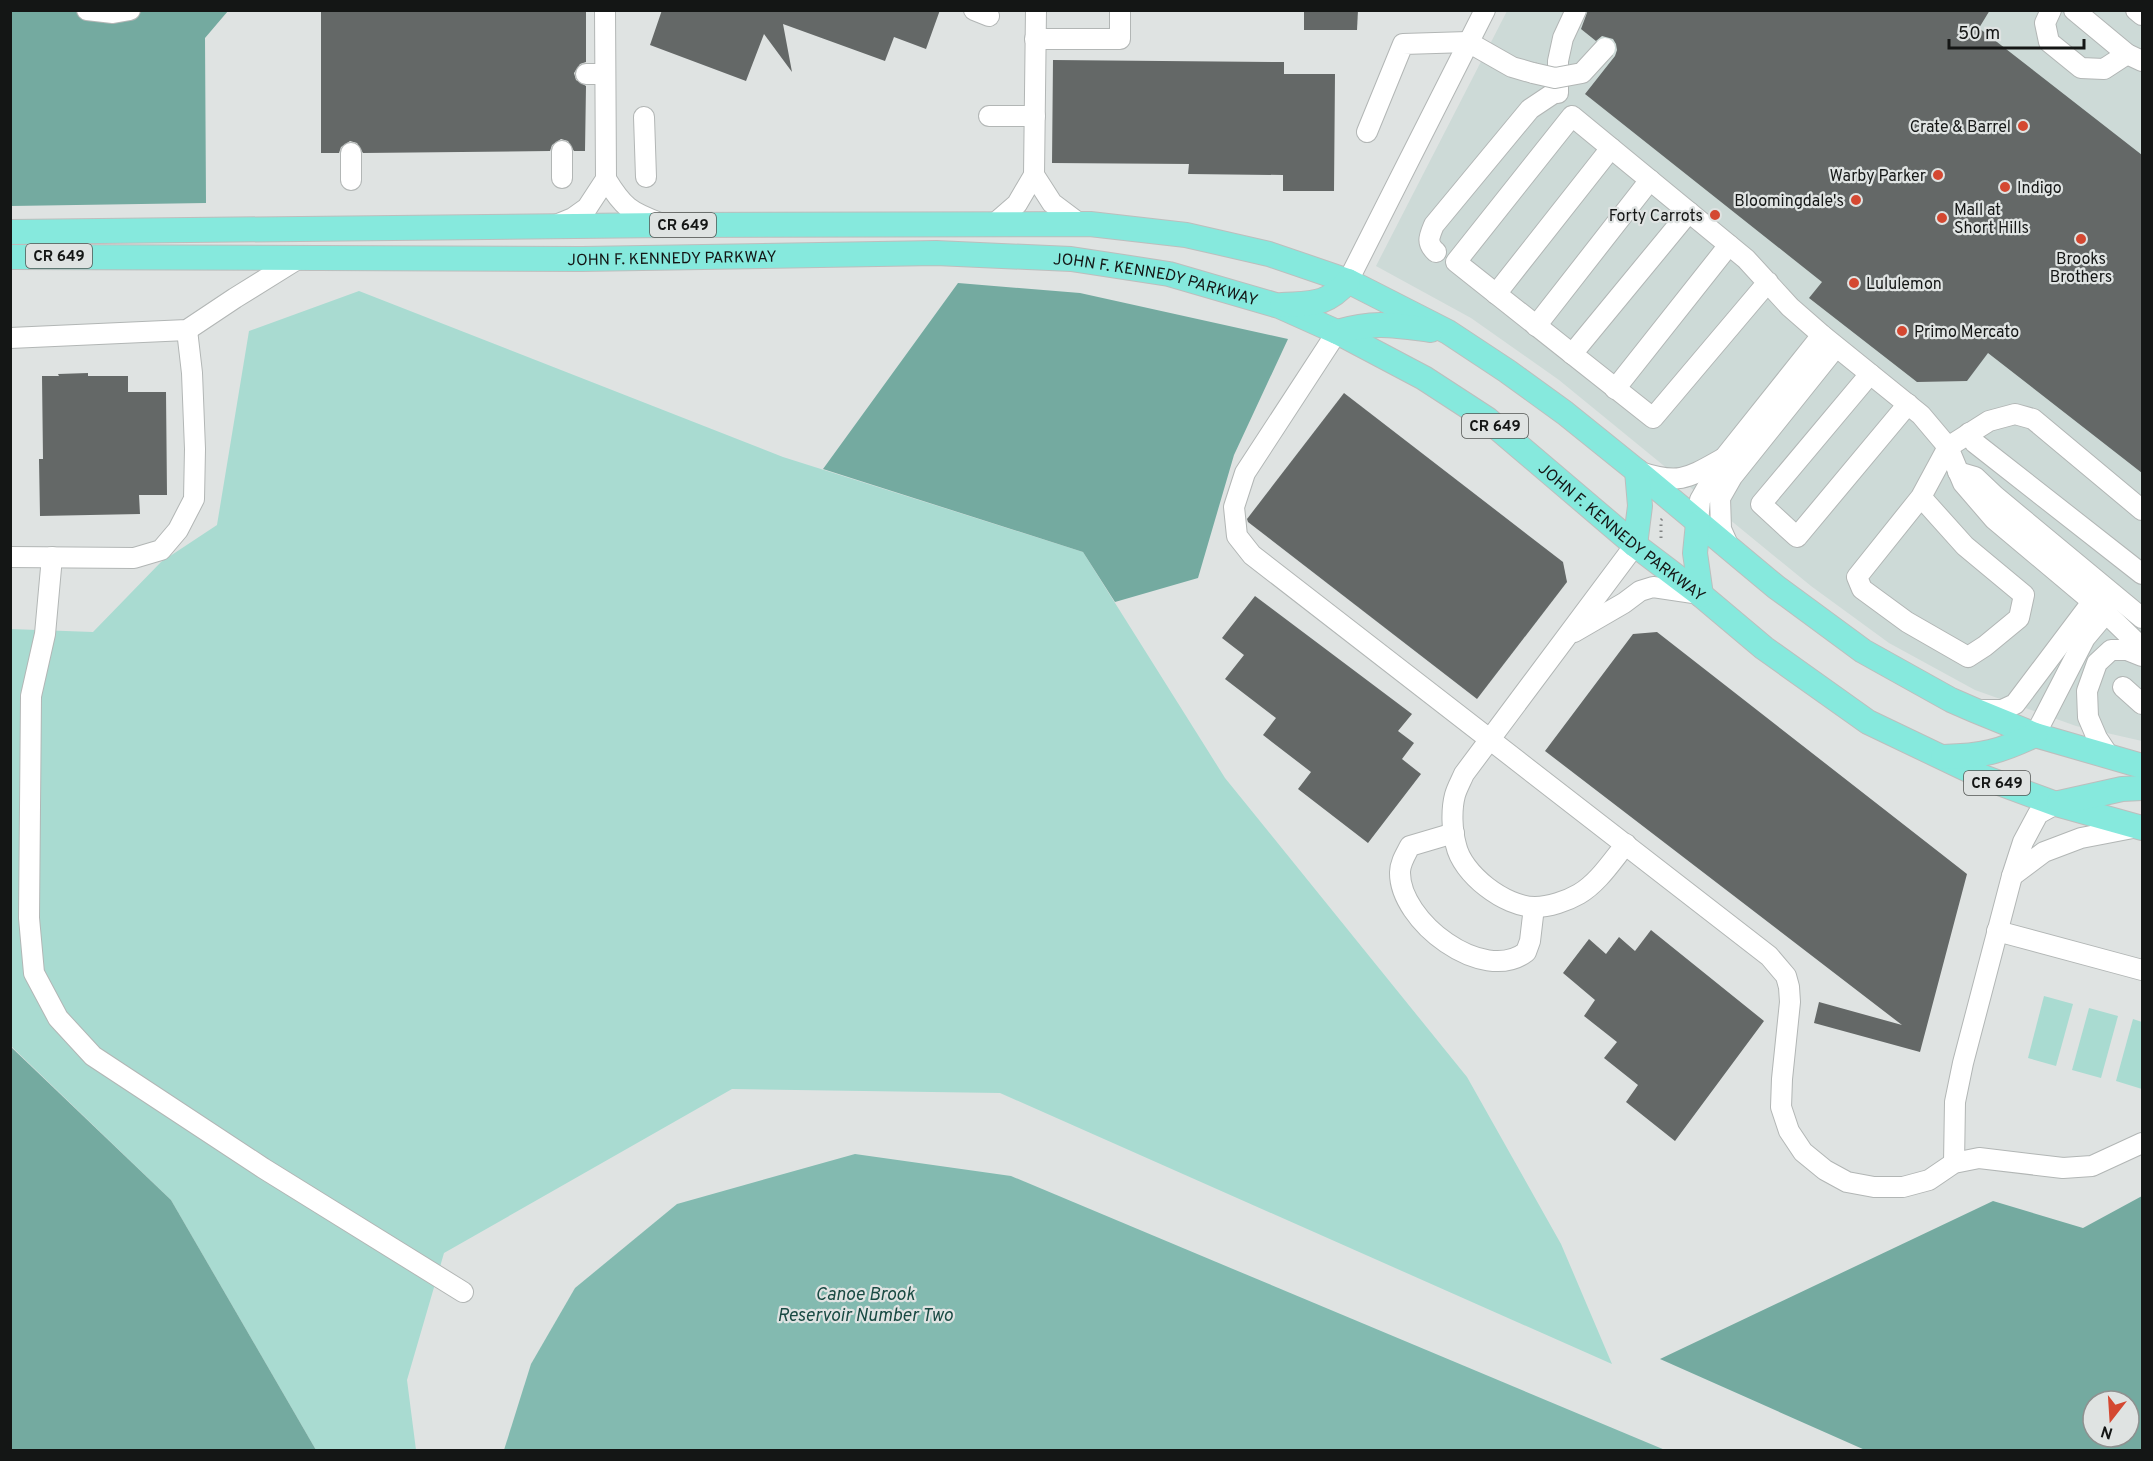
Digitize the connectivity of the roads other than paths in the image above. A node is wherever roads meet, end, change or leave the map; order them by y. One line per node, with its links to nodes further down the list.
1 (87, 10): 2 (street)
2 (130, 10)
3 (605, 10): 28 (street)
4 (1036, 10): 12 (street)
5 (1120, 10): 12 (street)
6 (1485, 10): 13 (street)
7 (1576, 10): 16 (street)
8 (2051, 10): 15 (street)
9 (2074, 10): 15 (street)
10 (2136, 10): 11 (street)
11 (2142, 15)
12 (1035, 39): 18 (street)
13 (1468, 42): 14 (street, bridge); 21 (street); 41 (street)
14 (1605, 48)
15 (2135, 58)
16 (1557, 91): 19 (street); 38 (street)
17 (989, 116): 18 (street)
18 (1035, 116): 25 (street)
19 (1572, 116): 22 (street); 43 (street)
20 (644, 117): 26 (street)
21 (1367, 132)
22 (1611, 148): 30 (street); 43 (street)
23 (562, 151): 27 (street)
24 (351, 153): 29 (street)
25 (1034, 175): 32 (street); 33 (street)
26 (646, 177)
27 (562, 178)
28 (606, 179): 34 (street); 35 (street)
29 (351, 180)
30 (1650, 180): 31 (street); 45 (street)
31 (1689, 212): 37 (street); 51 (street)
32 (994, 224): 33 (main road, JOHN F. KENNEDY PARKWAY / CR 649); 34 (main road, JOHN F. KENNEDY PARKWAY / CR 649)
33 (1080, 224): 41 (main road, JOHN F. KENNEDY PARKWAY / CR 649)
34 (665, 225): 35 (main road, JOHN F. KENNEDY PARKWAY / CR 649)
35 (554, 226): 36 (main road, JOHN F. KENNEDY PARKWAY / CR 649)
36 (10, 232)
37 (1729, 245): 42 (street); 53 (street)
38 (1436, 252)
39 (10, 257): 40 (main road, JOHN F. KENNEDY PARKWAY / CR 649)
40 (301, 257): 44 (main road, JOHN F. KENNEDY PARKWAY / CR 649); 46 (street)
41 (1348, 281): 44 (main road); 48 (main road, JOHN F. KENNEDY PARKWAY / CR 649)
42 (1768, 282): 50 (street); 53 (street)
43 (1496, 294): 45 (street)
44 (1279, 306): 47 (main road, JOHN F. KENNEDY PARKWAY / CR 649)
45 (1536, 326): 51 (street)
46 (187, 330): 49 (street); 66 (street)
47 (1337, 332): 48 (main road); 63 (main road, JOHN F. KENNEDY PARKWAY / CR 649); 79 (street)
48 (1448, 332): 58 (main road, JOHN F. KENNEDY PARKWAY / CR 649)
49 (10, 338)
50 (1829, 341): 52 (street); 57 (street); 64 (street)
51 (1572, 354): 53 (street)
52 (1870, 374): 54 (street); 54 (street)
53 (1616, 388)
54 (1908, 404): 56 (street)
55 (1969, 433): 56 (street); 61 (street); 67 (street)
56 (1948, 447): 59 (street); 60 (street)
57 (1724, 458): 58 (street); 62 (street)
58 (1637, 471): 62 (main road, JOHN F. KENNEDY PARKWAY / CR 649); 63 (main road)
59 (1959, 472): 68 (street); 70 (street)
60 (1921, 497): 60 (street)
61 (2142, 510)
62 (1698, 523): 64 (main road, JOHN F. KENNEDY PARKWAY / CR 649); 69 (main road)
63 (1635, 545): 69 (main road, JOHN F. KENNEDY PARKWAY / CR 649); 72 (street)
64 (1730, 549): 77 (main road, JOHN F. KENNEDY PARKWAY / CR 649)
65 (10, 557): 66 (street)
66 (52, 557): 94 (street)
67 (2142, 573)
68 (2112, 593): 70 (street); 71 (street)
69 (1701, 595): 72 (street); 81 (main road, JOHN F. KENNEDY PARKWAY / CR 649)
70 (2099, 608): 73 (street); 77 (street); 78 (street)
71 (2142, 618)
72 (1567, 637): 79 (street)
73 (2142, 648)
74 (2142, 656): 80 (street)
75 (2123, 687): 76 (street)
76 (2142, 704)
77 (1974, 710): 78 (main road, JOHN F. KENNEDY PARKWAY / CR 649)
78 (2035, 735): 80 (main road, JOHN F. KENNEDY PARKWAY / CR 649); 81 (main road)
79 (1491, 739): 86 (street); 87 (street)
80 (2109, 756): 82 (main road, JOHN F. KENNEDY PARKWAY / CR 649)
81 (1941, 757): 84 (main road, JOHN F. KENNEDY PARKWAY / CR 649)
82 (2142, 766)
83 (2142, 788): 84 (main road)
84 (2056, 804): 85 (main road, JOHN F. KENNEDY PARKWAY / CR 649); 88 (street)
85 (2140, 827): 88 (street)
86 (1454, 833): 89 (street); 89 (street)
87 (1626, 844): 89 (street); 93 (street)
88 (2012, 876): 90 (street)
89 (1534, 907)
90 (1997, 931): 91 (street); 93 (street)
91 (2142, 970)
92 (2142, 1143): 93 (street)
93 (1954, 1163)
94 (463, 1292)

